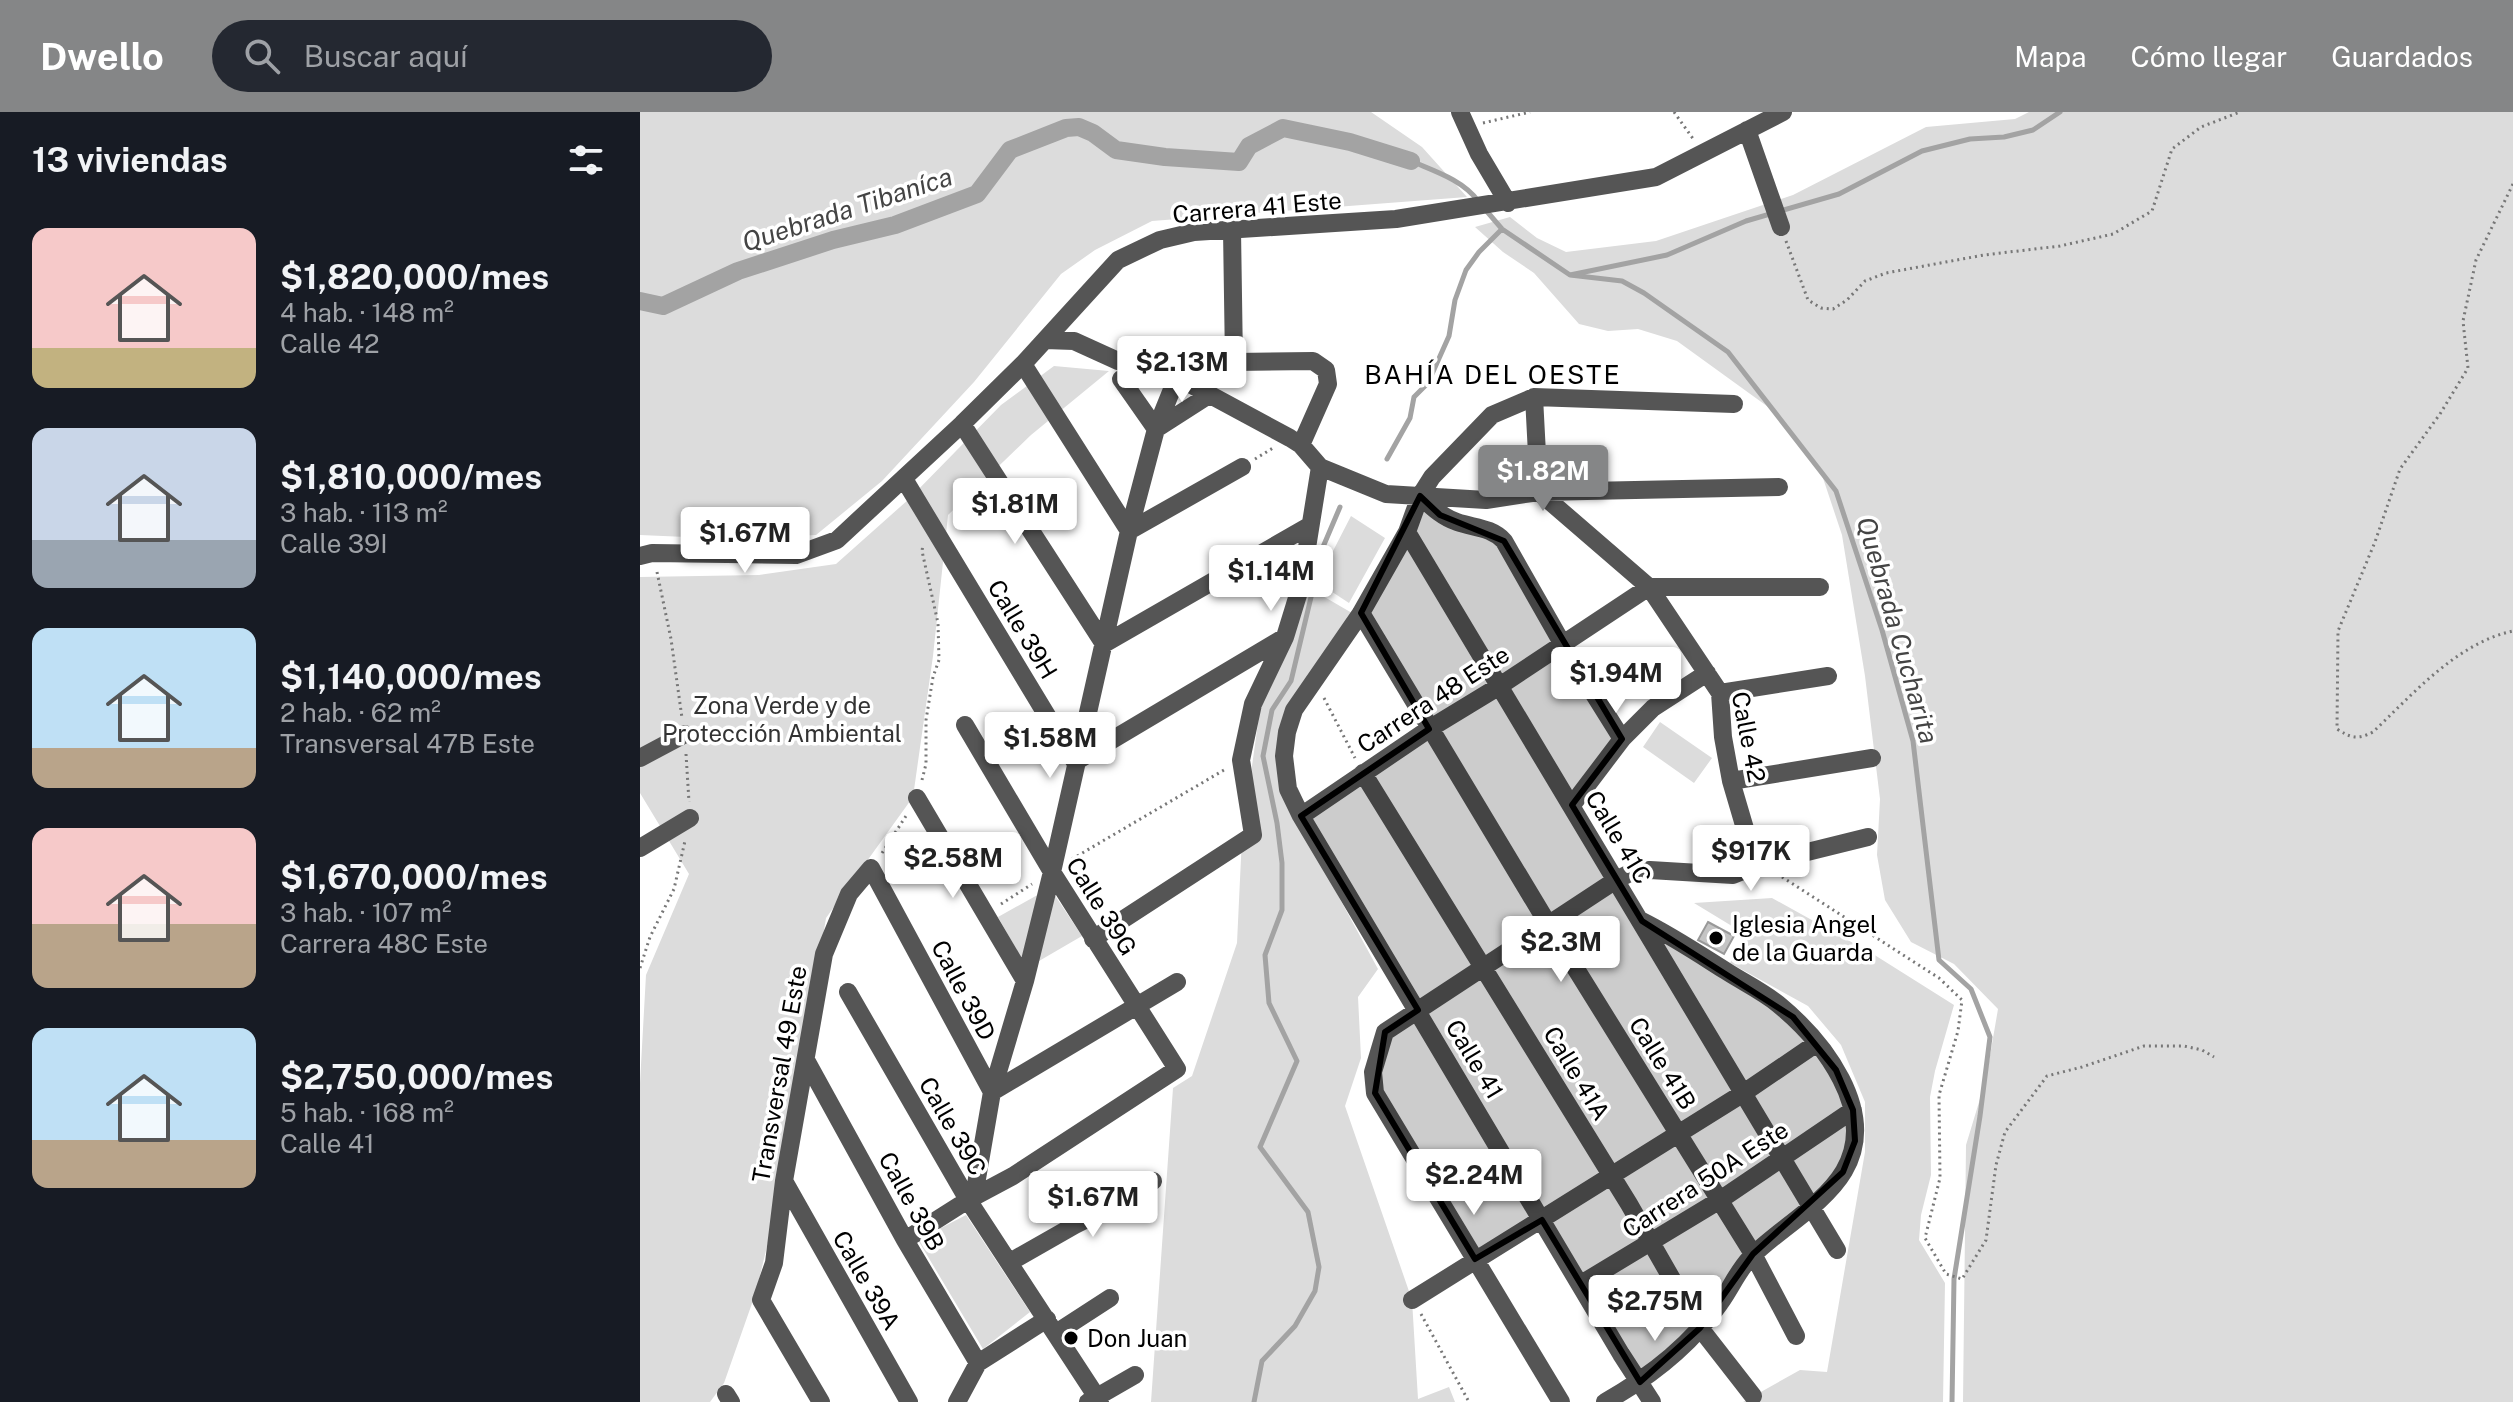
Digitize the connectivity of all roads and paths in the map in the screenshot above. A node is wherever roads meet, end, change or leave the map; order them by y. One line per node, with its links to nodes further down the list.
1 (1530, 112): 5 (path)
2 (1674, 112): 7 (path)
3 (1783, 112): 6 (street, Carrera 41 Este)
4 (2240, 112): 10 (path)
5 (1464, 120): 9 (street)
6 (1747, 130): 7 (street, Carrera 41 Este); 10 (street)
7 (1704, 152): 9 (street, Carrera 41 Este)
8 (2513, 184): 37 (path)
9 (1501, 204): 11 (street, Carrera 41 Este)
10 (1781, 227)
11 (1232, 230): 12 (street, Carrera 41 Este); 13 (street)
12 (1045, 340): 14 (street, Carrera 41 Este); 15 (street)
13 (1234, 362): 15 (street); 22 (street)
14 (1023, 364): 20 (street, Carrera 41 Este); 31 (street)
15 (1177, 377): 17 (street); 21 (street)
16 (1121, 379): 21 (street)
17 (1209, 395): 21 (street); 22 (street)
18 (1534, 397): 19 (street); 27 (street); 28 (street)
19 (1734, 404)
20 (962, 424): 25 (street, Carrera 41 Este); 40 (street)
21 (1156, 429): 31 (street)
22 (1296, 441): 23 (path); 24 (street)
23 (1242, 467): 31 (street)
24 (1320, 467): 28 (street); 30 (street)
25 (904, 479): 29 (street, Calle 39H); 33 (street, Carrera 41 Este)
26 (1779, 487): 27 (street)
27 (1539, 492): 28 (street); 34 (street, Calle 42)
28 (1420, 496): 32 (street); 39 (street)
29 (926, 516): 53 (street, Calle 39H); 56 (path)
30 (1309, 526): 38 (street); 40 (street)
31 (1129, 531): 40 (street)
32 (1407, 532): 36 (street); 44 (street, Calle 41C)
33 (640, 556)
34 (1649, 587): 35 (street); 39 (street, Carrera 48 Este); 41 (street, Calle 42)
35 (1820, 587)
36 (1361, 613): 43 (street); 47 (street, Calle 41B)
37 (2513, 631)
38 (1285, 637): 52 (street); 53 (street)
39 (1562, 643): 44 (street, Carrera 48 Este); 49 (street)
40 (1104, 644): 53 (street)
41 (1707, 673): 45 (street, Calle 42); 49 (street)
42 (1828, 676): 45 (street)
43 (1315, 680): 54 (path); 58 (street, Calle 41)
44 (1498, 687): 47 (street, Carrera 48 Este); 57 (street, Calle 41C)
45 (1720, 693): 55 (street, Calle 42)
46 (965, 725): 64 (street, Calle 39G)
47 (1429, 729): 54 (street, Carrera 48 Este); 68 (street, Calle 41B)
48 (685, 734): 50 (street)
49 (1622, 739): 57 (street)
50 (640, 758)
51 (1872, 758): 55 (street)
52 (1241, 760): 64 (path); 69 (street)
53 (1075, 762): 64 (street)
54 (1363, 773): 58 (street, Carrera 48 Este); 70 (street, Calle 41A)
55 (1731, 781): 62 (street, Calle 42)
56 (917, 798): 63 (path); 66 (street)
57 (1572, 805): 65 (street, Calle 41C)
58 (1301, 816): 75 (street, Calle 41)
59 (690, 818): 61 (street)
60 (1868, 837): 62 (street)
61 (640, 848)
62 (1763, 863): 65 (street); 77 (path)
63 (871, 868): 78 (street, Transversal 49 Este); 79 (street, Calle 39D)
64 (1052, 872): 66 (path); 69 (street, Calle 39G); 71 (street)
65 (1616, 880): 67 (street, Calle 41C); 68 (street)
66 (986, 914): 71 (street)
67 (1642, 921): 76 (street); 80 (street, Calle 41C)
68 (1548, 924): 70 (street); 82 (street, Calle 41B)
69 (1093, 939): 74 (street, Calle 39G)
70 (1484, 967): 75 (street); 84 (street, Calle 41A)
71 (1025, 981): 79 (street)
72 (1177, 982): 74 (street)
73 (848, 992): 87 (street, Calle 39C)
74 (1137, 1004): 79 (street); 87 (street, Calle 39G)
75 (1418, 1010): 90 (street, Calle 41); 95 (street)
76 (1817, 1043): 80 (street); 81 (street)
77 (2214, 1057)
78 (806, 1060): 85 (street, Transversal 49 Este); 91 (street, Calle 39B)
79 (992, 1092): 87 (street)
80 (1742, 1094): 82 (street); 83 (street, Calle 41C)
81 (1853, 1110): 83 (street, Carrera 50A Este); 89 (street)
82 (1678, 1133): 84 (street); 88 (street, Calle 41B)
83 (1782, 1160): 88 (street, Carrera 50A Este); 89 (street, Calle 41C)
84 (1611, 1175): 90 (street); 92 (street, Calle 41A)
85 (784, 1181): 108 (street, Transversal 49 Este); 109 (street, Calle 39A)
86 (1153, 1181): 96 (street)
87 (971, 1198): 91 (street); 96 (street, Calle 39C)
88 (1720, 1200): 92 (street, Carrera 50A Este); 94 (street, Calle 41B)
89 (1811, 1207): 93 (street, Calle 41C); 94 (street)
90 (1542, 1220): 95 (street); 97 (street, Calle 41)
91 (905, 1240): 103 (street, Calle 39B)
92 (1652, 1243): 97 (street, Carrera 50A Este); 101 (street, Calle 41A)
93 (1837, 1250)
94 (1753, 1254): 101 (street); 102 (street, Calle 41B)
95 (1475, 1259): 99 (street); 112 (street)
96 (1010, 1262): 100 (street, Calle 39C)
97 (1581, 1284): 105 (street, Calle 41)
98 (1110, 1298): 100 (street)
99 (1412, 1300): 111 (path)
100 (1051, 1326): 103 (street); 107 (street, Calle 39C)
101 (1700, 1328): 105 (street); 106 (street, Calle 41A)
102 (1796, 1336)
103 (978, 1363): 110 (street)
104 (1135, 1375): 107 (street)
105 (1640, 1382): 113 (street); 114 (street, Calle 41)
106 (1753, 1396)
107 (1095, 1400)
108 (821, 1402)
109 (909, 1402)
110 (957, 1402)
111 (1469, 1402)
112 (1561, 1402)
113 (1605, 1402)
114 (1652, 1402)

